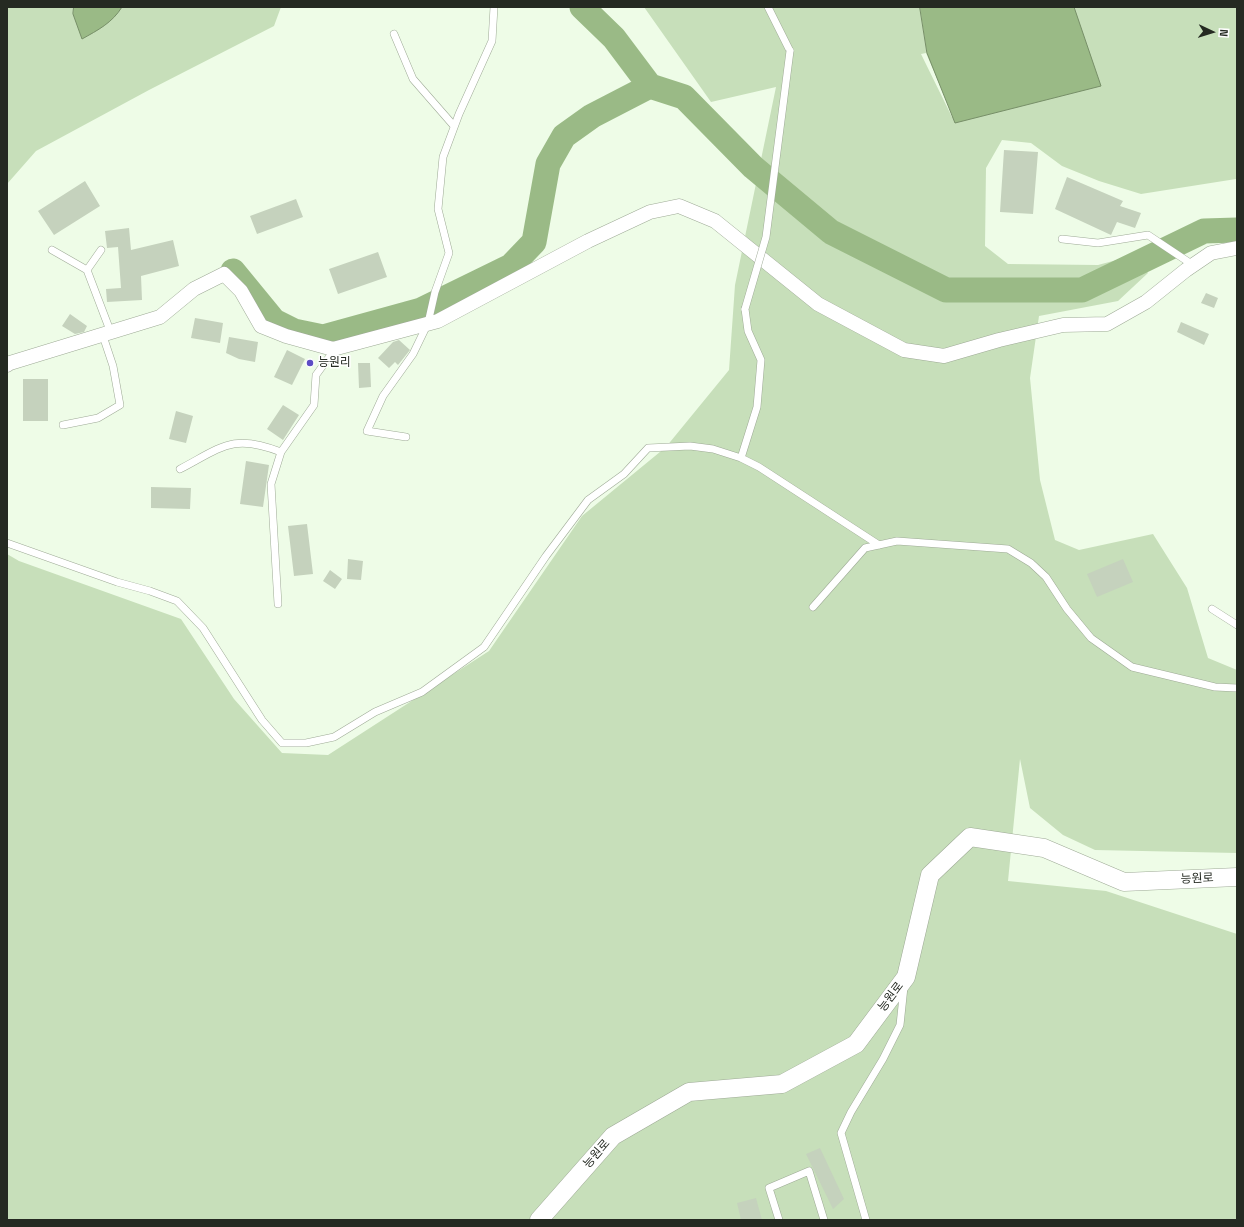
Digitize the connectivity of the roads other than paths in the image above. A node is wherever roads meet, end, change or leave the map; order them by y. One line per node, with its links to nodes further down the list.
1 (494, 7): 4 (lane)
2 (768, 7): 18 (lane, bridge)
3 (394, 34): 4 (lane)
4 (454, 126): 11 (lane)
5 (1062, 239): 9 (lane)
6 (1237, 248): 9 (street)
7 (52, 250): 10 (lane)
8 (101, 250): 10 (lane)
9 (1193, 264): 11 (street)
10 (87, 270): 12 (lane)
11 (428, 323): 13 (street); 16 (lane)
12 (107, 334): 13 (street); 14 (street); 15 (lane)
13 (336, 348): 17 (lane)
14 (7, 365)
15 (63, 425)
16 (406, 437)
17 (281, 452): 19 (lane); 22 (lane)
18 (741, 458): 20 (lane); 21 (lane)
19 (180, 469)
20 (7, 543)
21 (879, 545): 23 (lane); 26 (lane)
22 (278, 604)
23 (813, 607)
24 (1212, 609): 25 (lane)
25 (1237, 625)
26 (1237, 688)
27 (1237, 877): 28 (street, 능원로)
28 (906, 977): 29 (street, 능원로); 32 (lane)
29 (539, 1220)
30 (779, 1220): 31 (lane)
31 (824, 1220)
32 (866, 1220)

